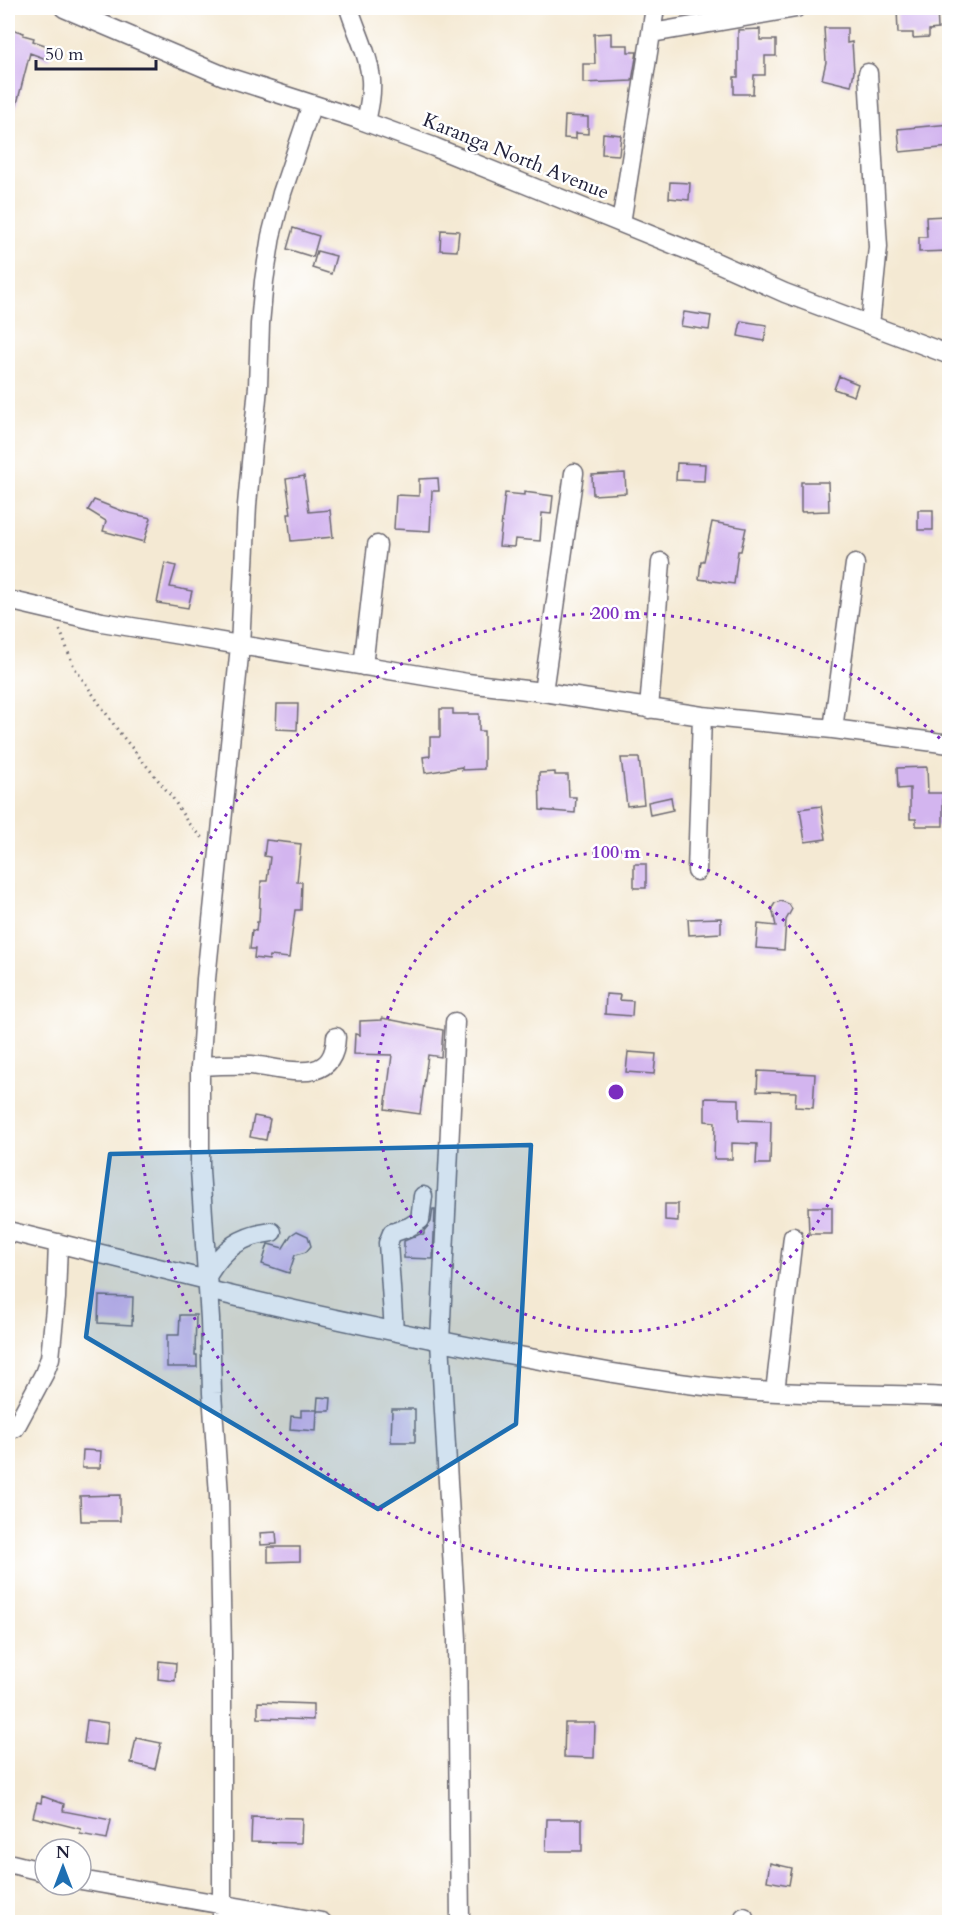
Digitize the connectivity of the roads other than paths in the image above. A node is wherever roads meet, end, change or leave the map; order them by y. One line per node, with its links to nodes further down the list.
1 (64, 8): 7 (street, Karanga North Avenue)
2 (349, 8): 8 (street)
3 (656, 8): 5 (street)
4 (796, 8): 5 (street)
5 (652, 33): 9 (street)
6 (868, 74): 10 (street)
7 (312, 104): 8 (street, Karanga North Avenue); 17 (street)
8 (366, 122): 9 (street, Karanga North Avenue)
9 (621, 223): 10 (street, Karanga North Avenue)
10 (870, 325): 11 (street, Karanga North Avenue)
11 (950, 355)
12 (574, 473): 19 (street)
13 (377, 545): 18 (street)
14 (661, 562): 20 (street)
15 (855, 564): 22 (street)
16 (8, 600): 17 (street)
17 (240, 646): 18 (street); 27 (street)
18 (363, 666): 19 (street)
19 (543, 692): 20 (street)
20 (649, 709): 21 (street)
21 (702, 716): 22 (street); 24 (street)
22 (833, 729): 23 (street)
23 (950, 744)
24 (697, 870)
25 (455, 1022): 35 (street)
26 (336, 1037): 27 (street)
27 (200, 1066): 33 (street)
28 (423, 1196): 34 (street)
29 (8, 1231): 32 (street)
30 (272, 1232): 33 (street)
31 (794, 1237): 36 (street)
32 (58, 1243): 33 (street); 38 (street)
33 (207, 1282): 34 (street); 42 (street)
34 (394, 1331): 35 (street)
35 (440, 1341): 36 (street); 44 (street)
36 (775, 1392): 37 (street)
37 (950, 1397)
38 (15, 1428)
39 (8, 1863): 40 (street)
40 (33, 1869)
41 (93, 1883): 42 (street)
42 (223, 1914): 43 (street)
43 (322, 1923)
44 (460, 1923)

